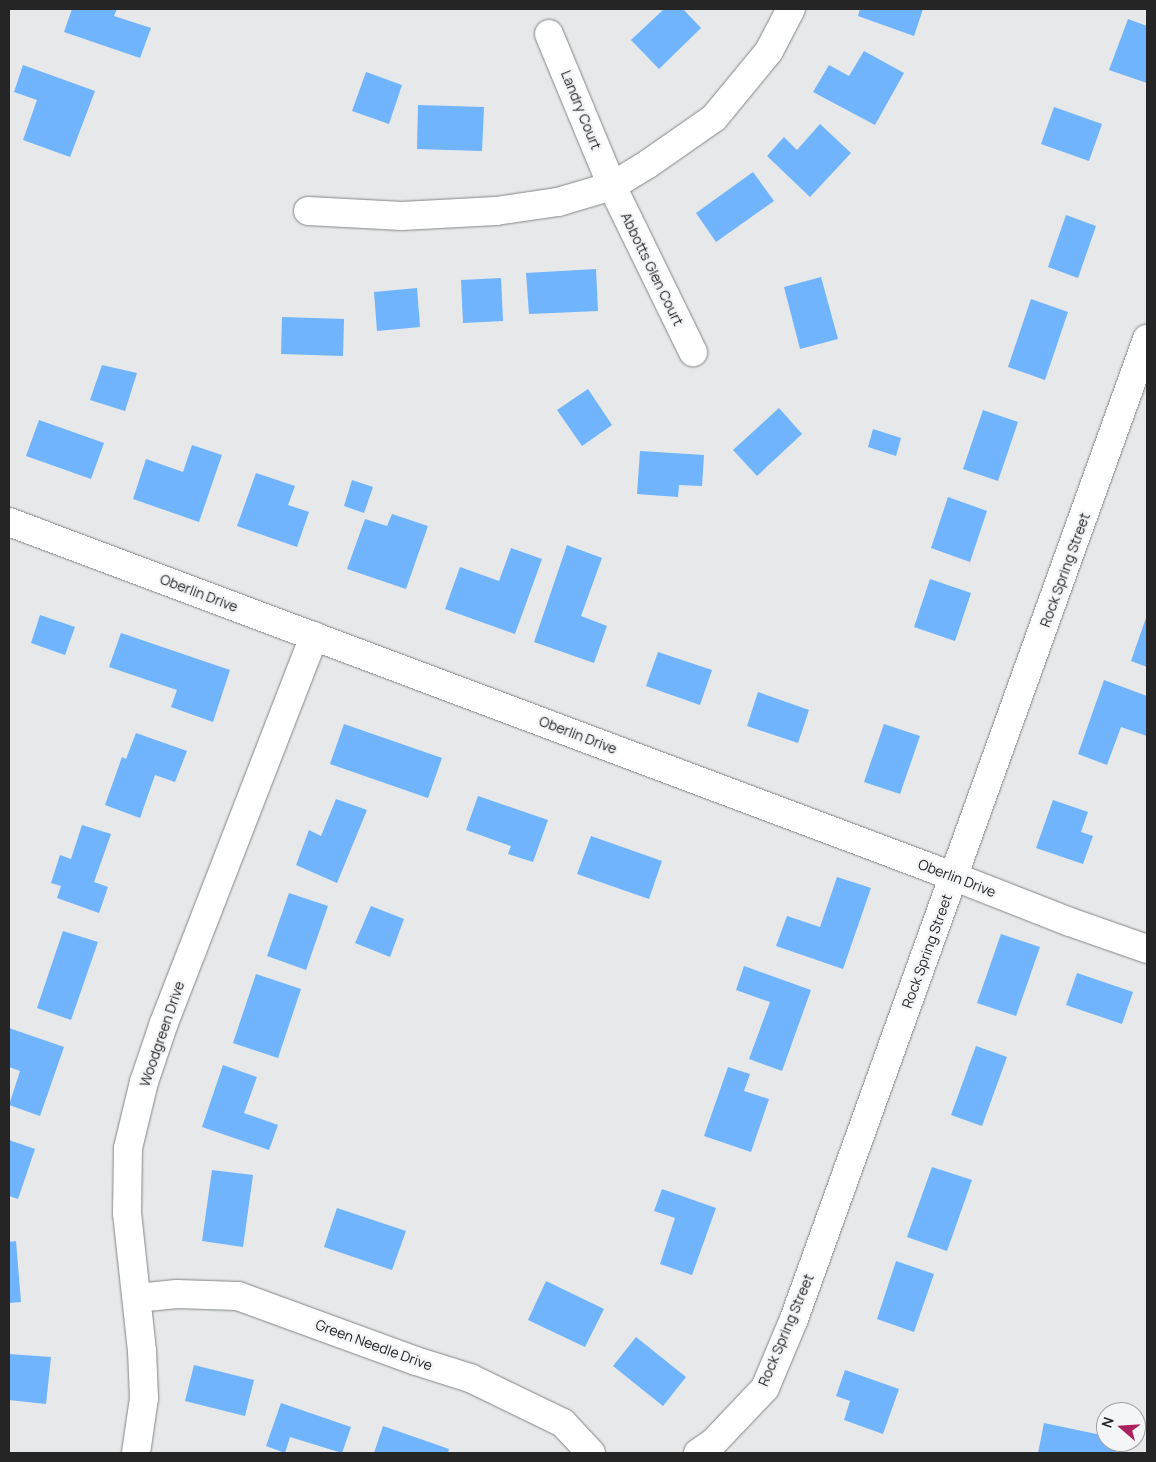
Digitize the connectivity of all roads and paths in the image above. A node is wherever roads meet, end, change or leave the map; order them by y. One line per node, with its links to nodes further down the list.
1 (791, 9): 3 (street)
2 (550, 34): 3 (street, Landry Court)
3 (612, 186): 4 (street); 6 (street, Abbotts Glen Court)
4 (308, 211)
5 (1147, 339): 9 (street, Rock Spring Street)
6 (693, 352)
7 (9, 522): 8 (street, Oberlin Drive)
8 (314, 636): 9 (street, Oberlin Drive); 11 (street, Woodgreen Drive)
9 (955, 877): 10 (street, Oberlin Drive); 14 (street, Rock Spring Street)
10 (1147, 949)
11 (136, 1298): 12 (street, Woodgreen Drive); 13 (street, Green Needle Drive)
12 (136, 1453)
13 (591, 1453)
14 (698, 1453)

